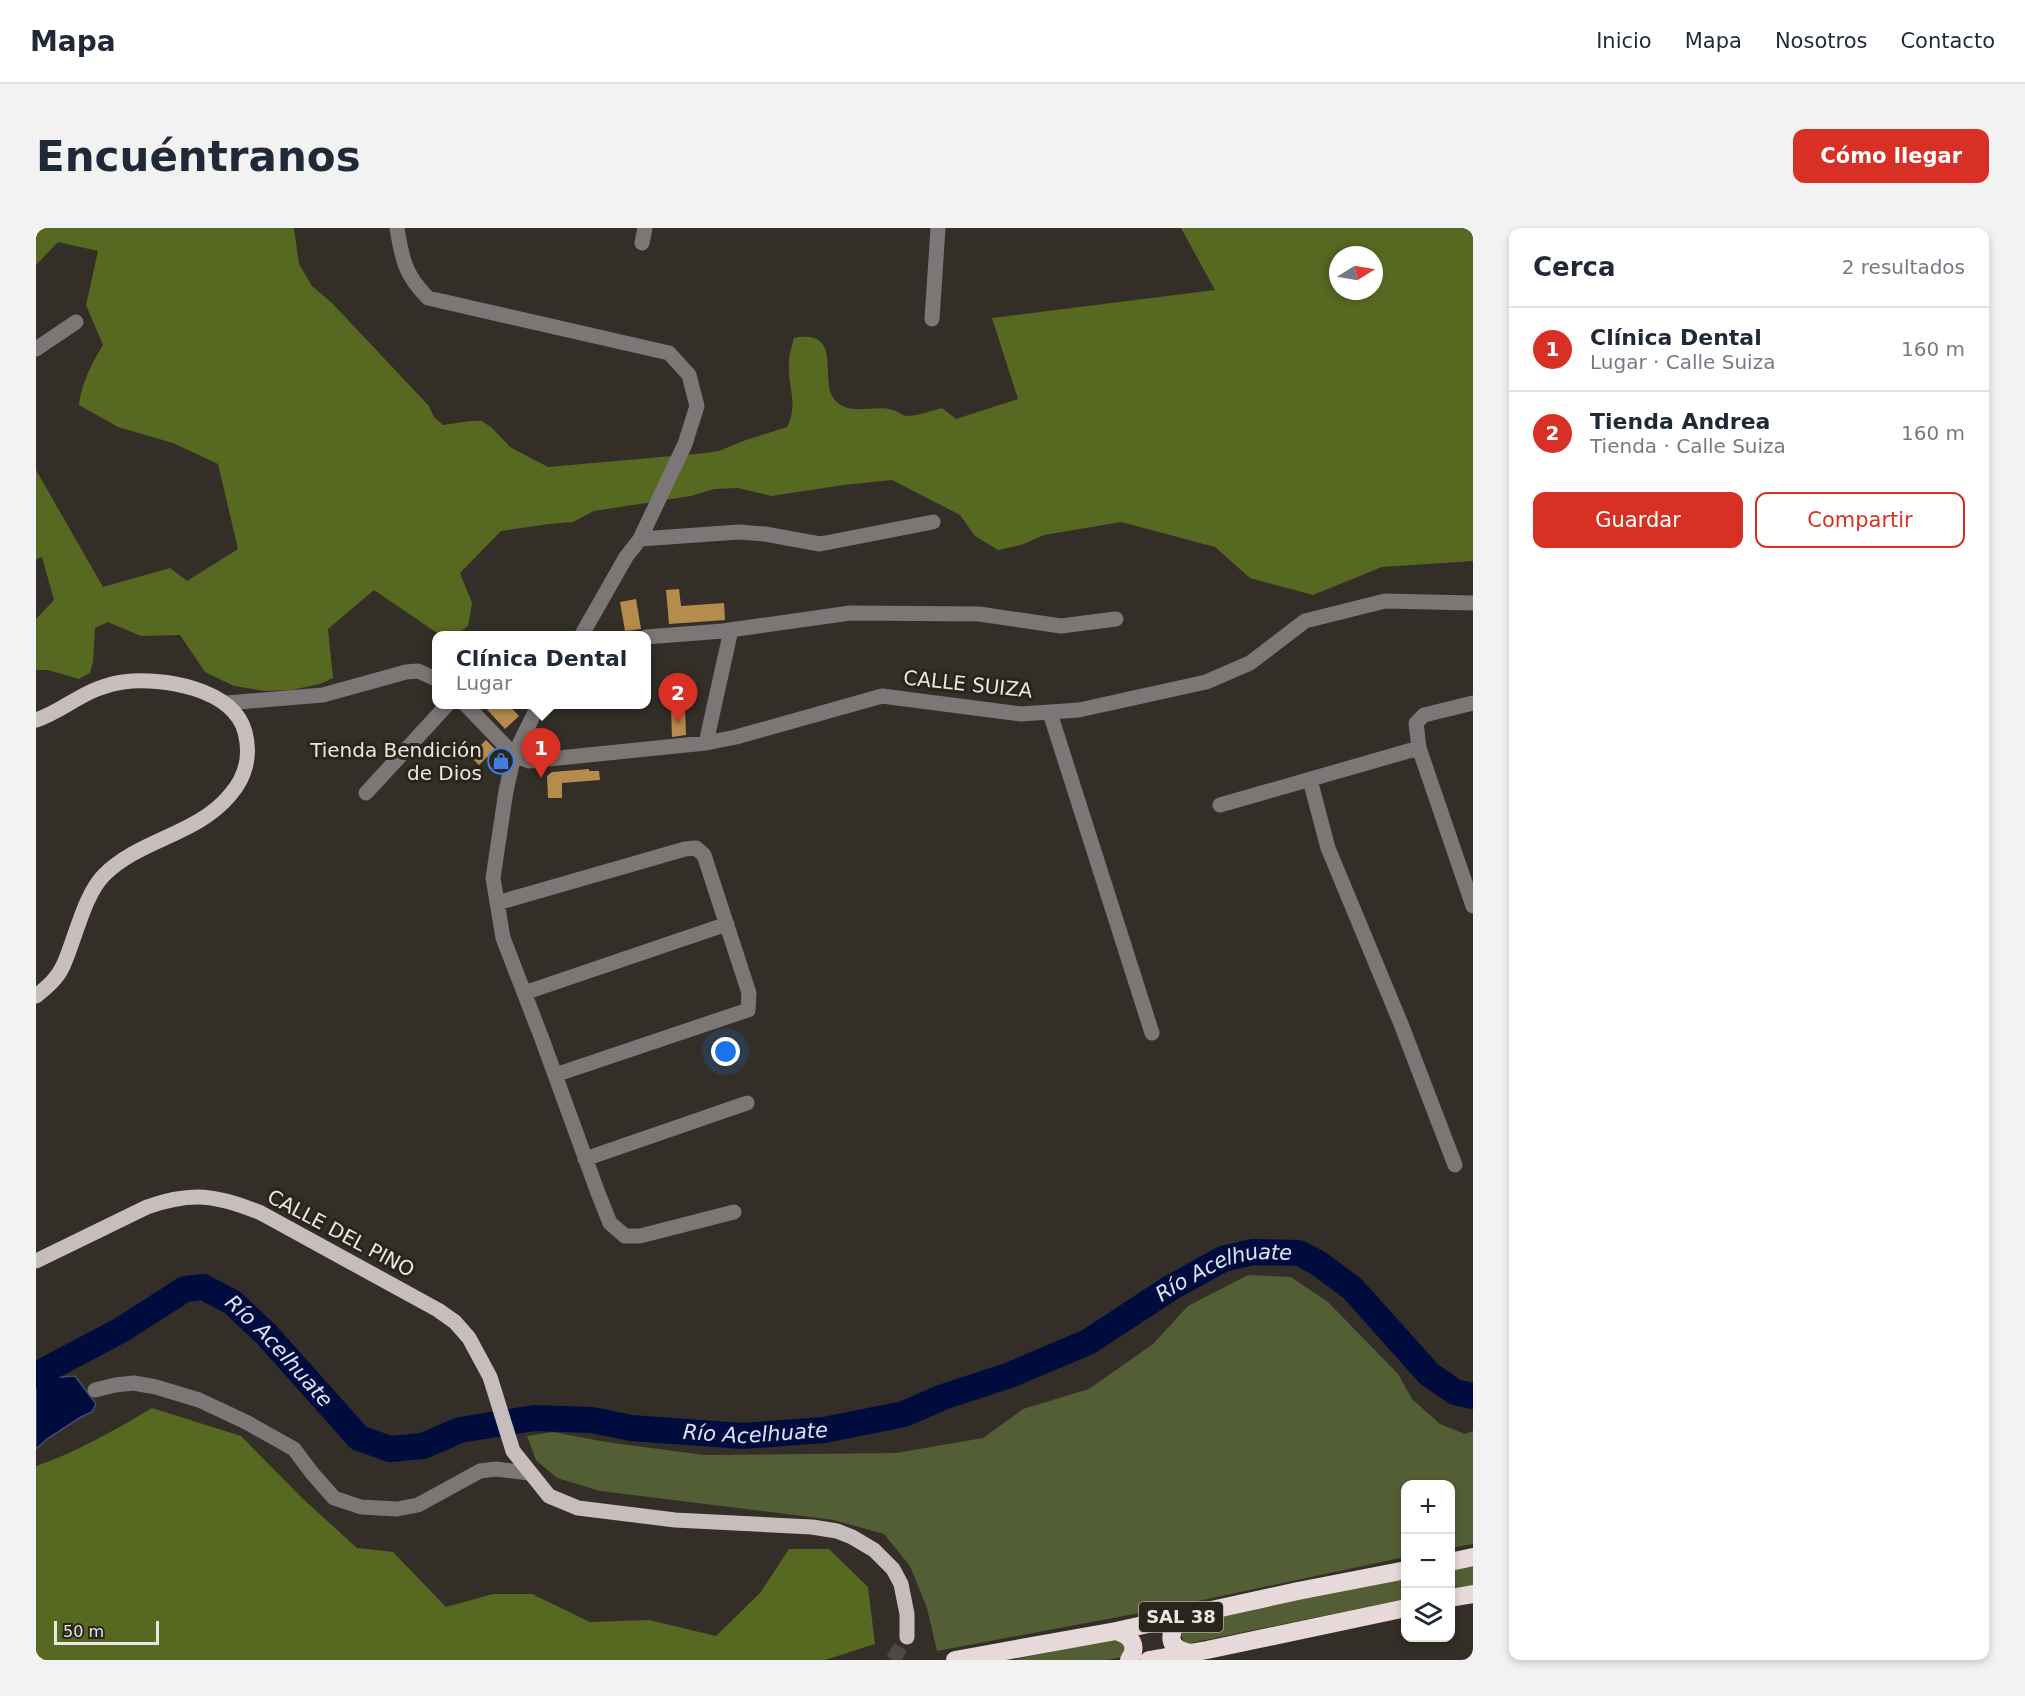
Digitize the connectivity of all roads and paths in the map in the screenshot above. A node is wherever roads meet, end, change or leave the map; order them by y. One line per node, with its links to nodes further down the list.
1 (397, 228): 7 (street)
2 (938, 228): 3 (street)
3 (932, 319)
4 (76, 322): 5 (street)
5 (36, 349)
6 (933, 522): 7 (street)
7 (640, 539): 11 (street)
8 (1472, 607): 19 (street, CALLE SUIZA)
9 (1116, 619): 10 (street)
10 (731, 630): 12 (street); 21 (street)
11 (589, 631)
12 (651, 637)
13 (432, 677): 14 (street)
14 (227, 703): 20 (main road); 31 (main road)
15 (1473, 703): 22 (street)
16 (444, 709): 25 (street)
17 (469, 709): 23 (street)
18 (537, 709): 23 (street)
19 (1050, 713): 21 (street, CALLE SUIZA); 32 (street)
20 (36, 720)
21 (706, 743): 23 (street, CALLE SUIZA)
22 (1419, 748): 24 (street); 28 (street)
23 (514, 755): 27 (street)
24 (1310, 780): 26 (street); 36 (street)
25 (366, 794)
26 (1221, 805)
27 (497, 903): 29 (street); 30 (street)
28 (1473, 906)
29 (728, 924): 30 (street); 33 (street)
30 (524, 993): 33 (street)
31 (36, 996)
32 (1152, 1033)
33 (555, 1075): 35 (street)
34 (747, 1103): 35 (street)
35 (585, 1159): 37 (street)
36 (1455, 1165)
37 (734, 1212)
38 (36, 1261): 40 (main road, CALLE DEL PINO)
39 (95, 1390): 40 (street)
40 (529, 1473): 49 (main road, CALLE DEL PINO)
41 (1473, 1557): 42 (highway)
42 (1455, 1561)
43 (1401, 1571): 47 (highway, SAL 38)
44 (1473, 1594): 45 (highway)
45 (1455, 1597)
46 (1401, 1609): 50 (highway, SAL 38)
47 (1185, 1616): 48 (highway, SAL 38); 50 (highway)
48 (1116, 1631): 51 (highway, SAL 38); 52 (highway)
49 (907, 1637)
50 (1191, 1653): 53 (highway, SAL 38)
51 (955, 1660)
52 (1129, 1660)
53 (1149, 1660)

